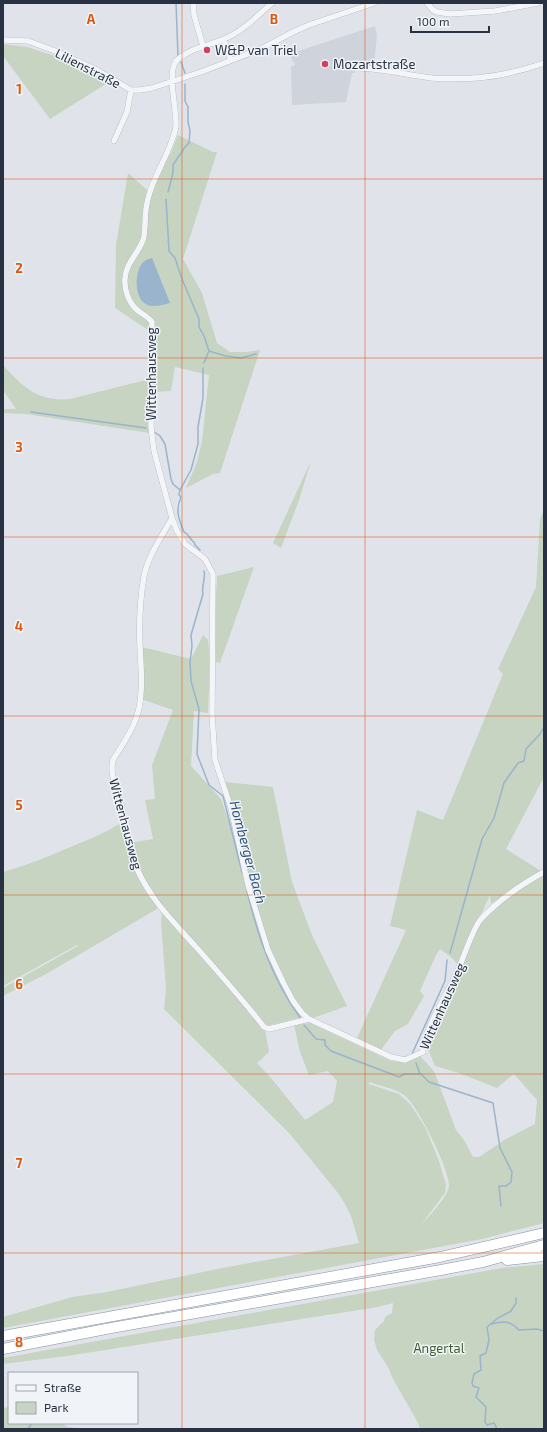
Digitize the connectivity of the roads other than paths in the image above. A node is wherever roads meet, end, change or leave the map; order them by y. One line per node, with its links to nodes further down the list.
1 (193, 3): 8 (street)
2 (272, 3): 7 (street, Wittenhausweg)
3 (374, 3): 9 (street, Lilienstraße)
4 (428, 3): 5 (street)
5 (538, 3)
6 (3, 40): 13 (street, Lilienstraße)
7 (224, 40): 8 (street, Wittenhausweg); 9 (street)
8 (203, 46): 12 (street, Wittenhausweg)
9 (231, 60): 12 (street, Lilienstraße)
10 (544, 63): 11 (street)
11 (359, 68)
12 (172, 81): 13 (street, Lilienstraße); 15 (street, Wittenhausweg)
13 (131, 90): 14 (street)
14 (114, 141)
15 (172, 518): 17 (street, Wittenhausweg); 17 (street, Wittenhausweg)
16 (544, 872): 17 (street, Wittenhausweg)
17 (309, 1019)
18 (544, 1233): 22 (highway)
19 (544, 1245): 21 (highway)
20 (544, 1256): 21 (highway)
21 (491, 1260): 23 (highway)
22 (3, 1336)
23 (3, 1349)

